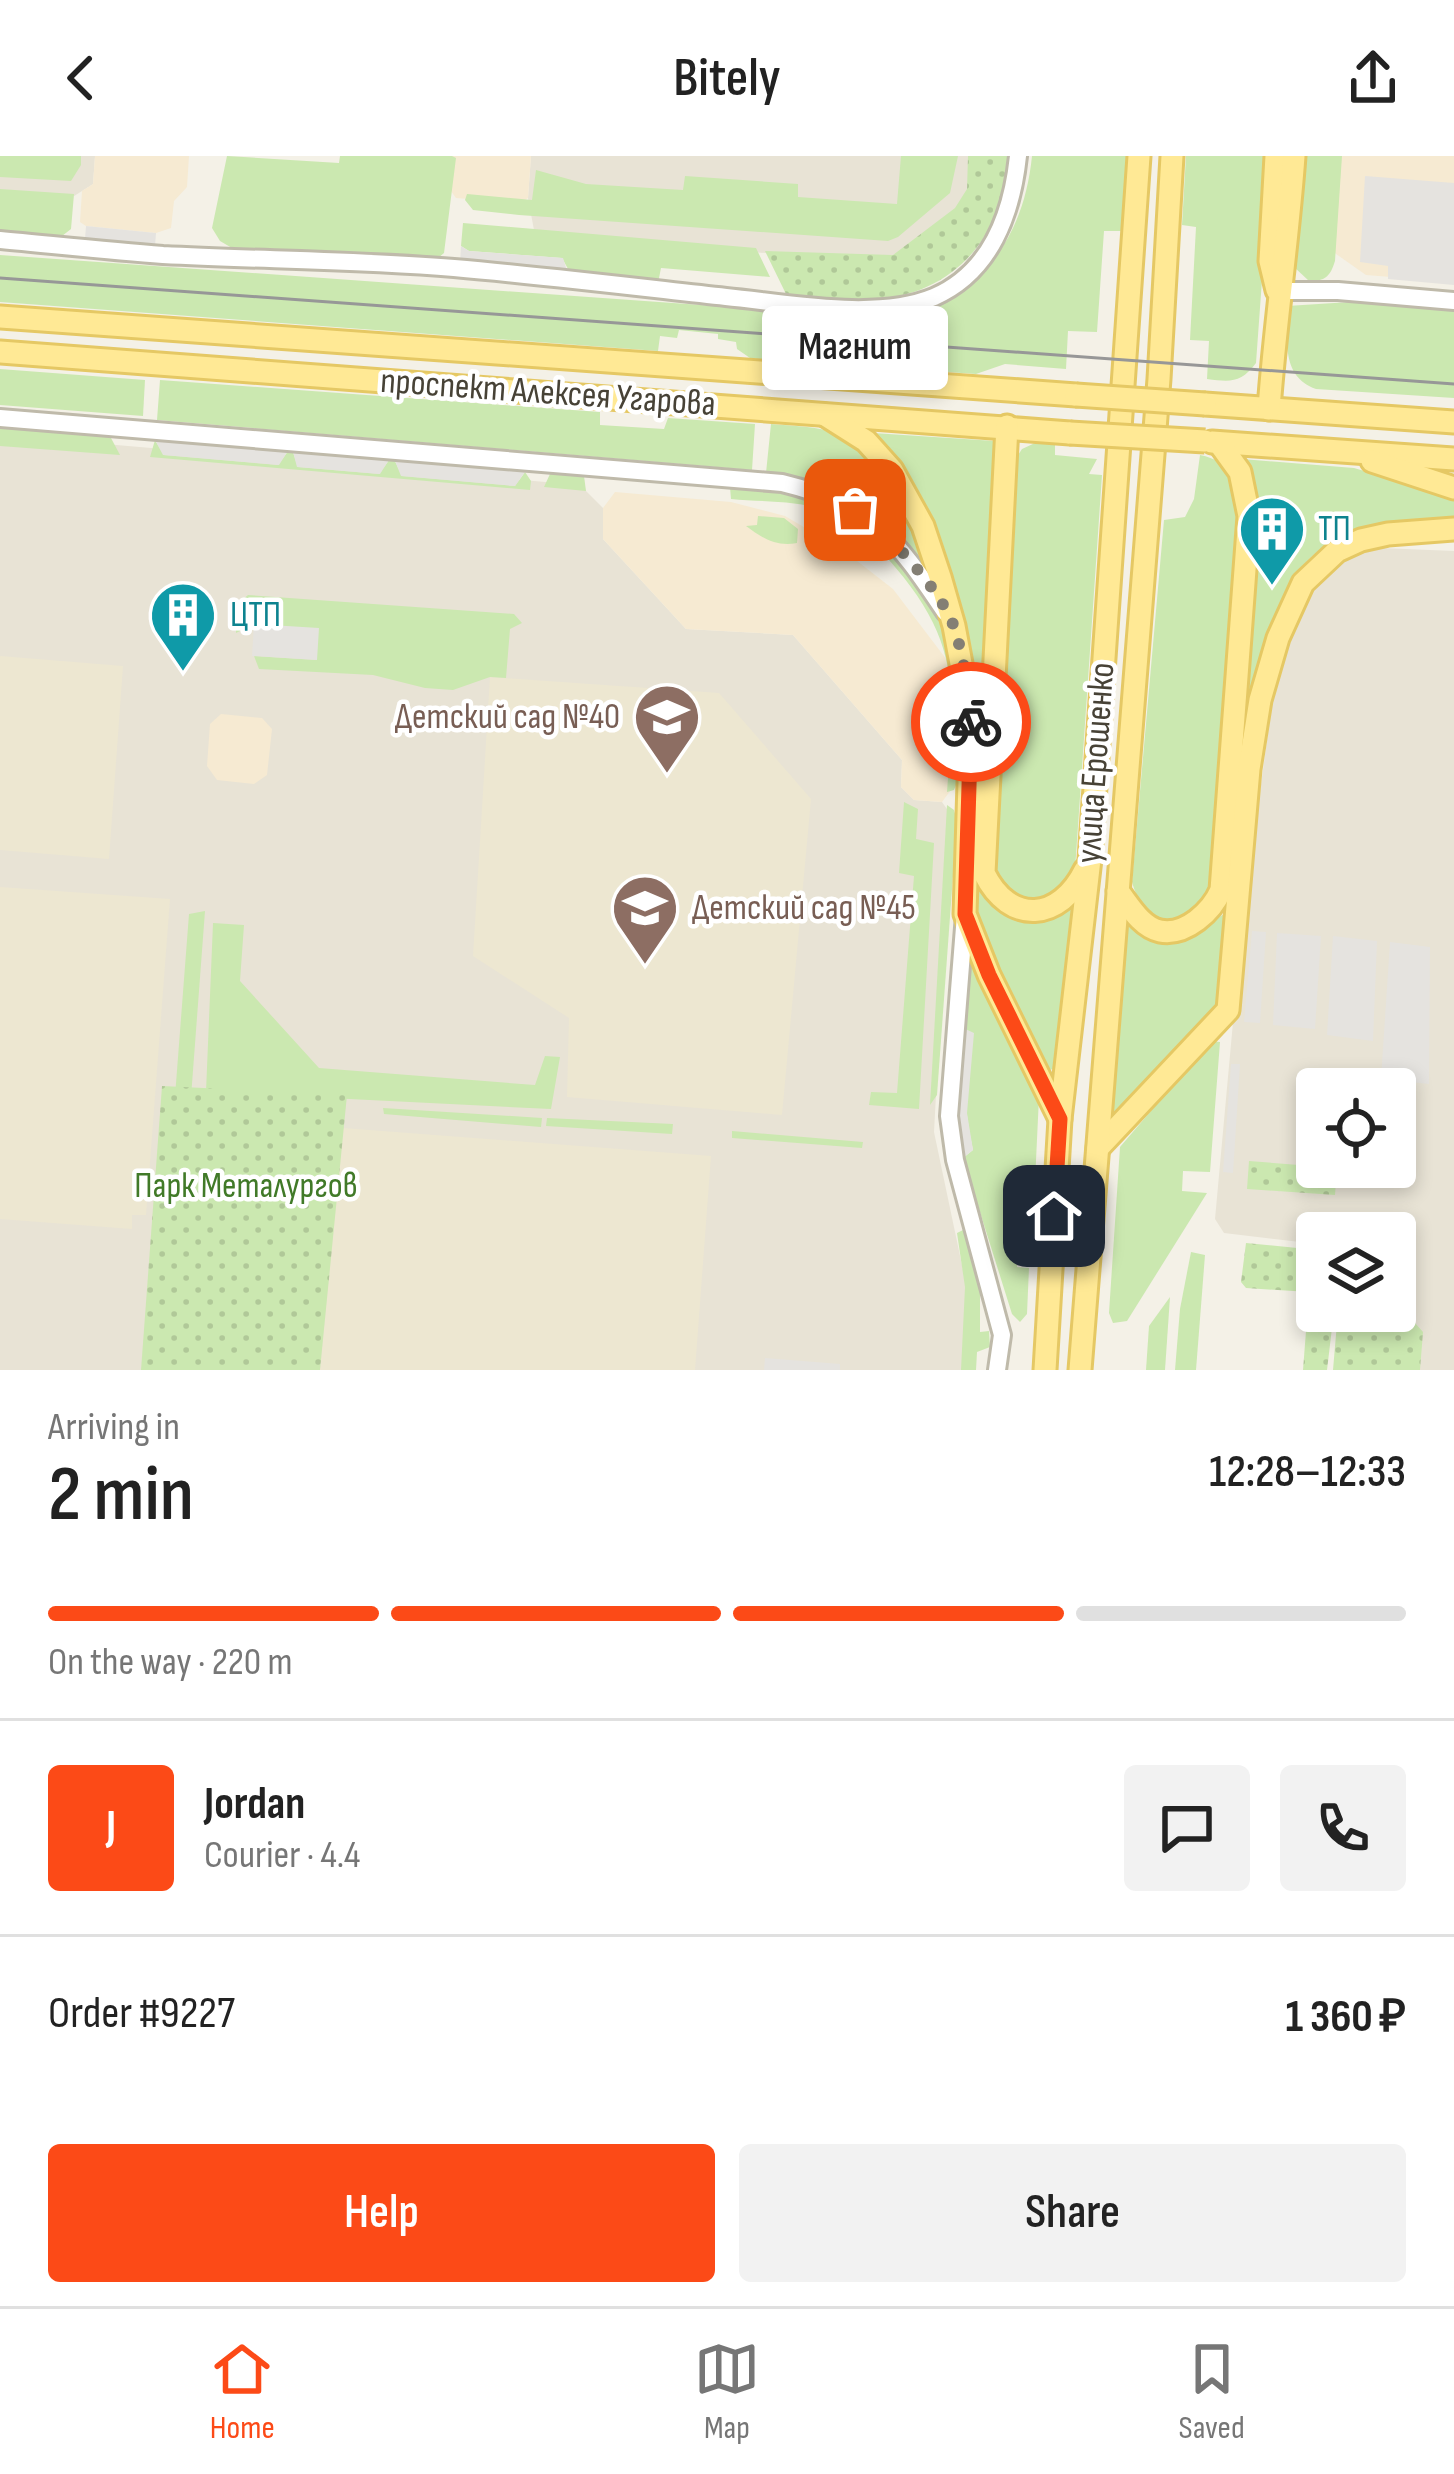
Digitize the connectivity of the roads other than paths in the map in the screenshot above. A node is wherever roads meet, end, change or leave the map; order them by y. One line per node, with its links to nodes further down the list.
1 (1018, 156): 6 (street)
2 (1139, 156): 25 (main road, улица Ерошенко)
3 (1172, 156): 26 (main road, улица Ерошенко)
4 (1276, 156): 7 (main road)
5 (1294, 156): 7 (main road)
6 (0, 240)
7 (1277, 291): 8 (street); 12 (main road)
8 (1454, 301)
9 (0, 316): 11 (main road, проспект Алексея Угарова)
10 (0, 352): 13 (main road, проспект Алексея Угарова)
11 (879, 380): 12 (main road, проспект Алексея Угарова, bridge); 14 (main road)
12 (1269, 409): 16 (main road, проспект Алексея Угарова)
13 (819, 412): 14 (main road, проспект Алексея Угарова); 18 (main road)
14 (874, 416): 17 (main road, проспект Алексея Угарова); 18 (main road)
15 (0, 418): 24 (street)
16 (1454, 422)
17 (1007, 425): 19 (main road, проспект Алексея Угарова, bridge); 25 (main road)
18 (866, 440): 24 (main road)
19 (1212, 442): 20 (main road, проспект Алексея Угарова); 26 (main road)
20 (1337, 450): 21 (main road, проспект Алексея Угарова); 22 (main road)
21 (1454, 458)
22 (1454, 488)
23 (1454, 529): 30 (main road)
24 (955, 626): 27 (main road)
25 (1090, 859): 28 (main road, улица Ерошенко)
26 (1118, 891): 30 (main road, улица Ерошенко)
27 (965, 914): 28 (main road); 31 (street)
28 (1060, 1119): 29 (main road, улица Ерошенко)
29 (1060, 1143): 30 (main road); 32 (main road, улица Ерошенко)
30 (1098, 1148): 33 (main road, улица Ерошенко)
31 (997, 1370)
32 (1045, 1370)
33 (1080, 1370)

